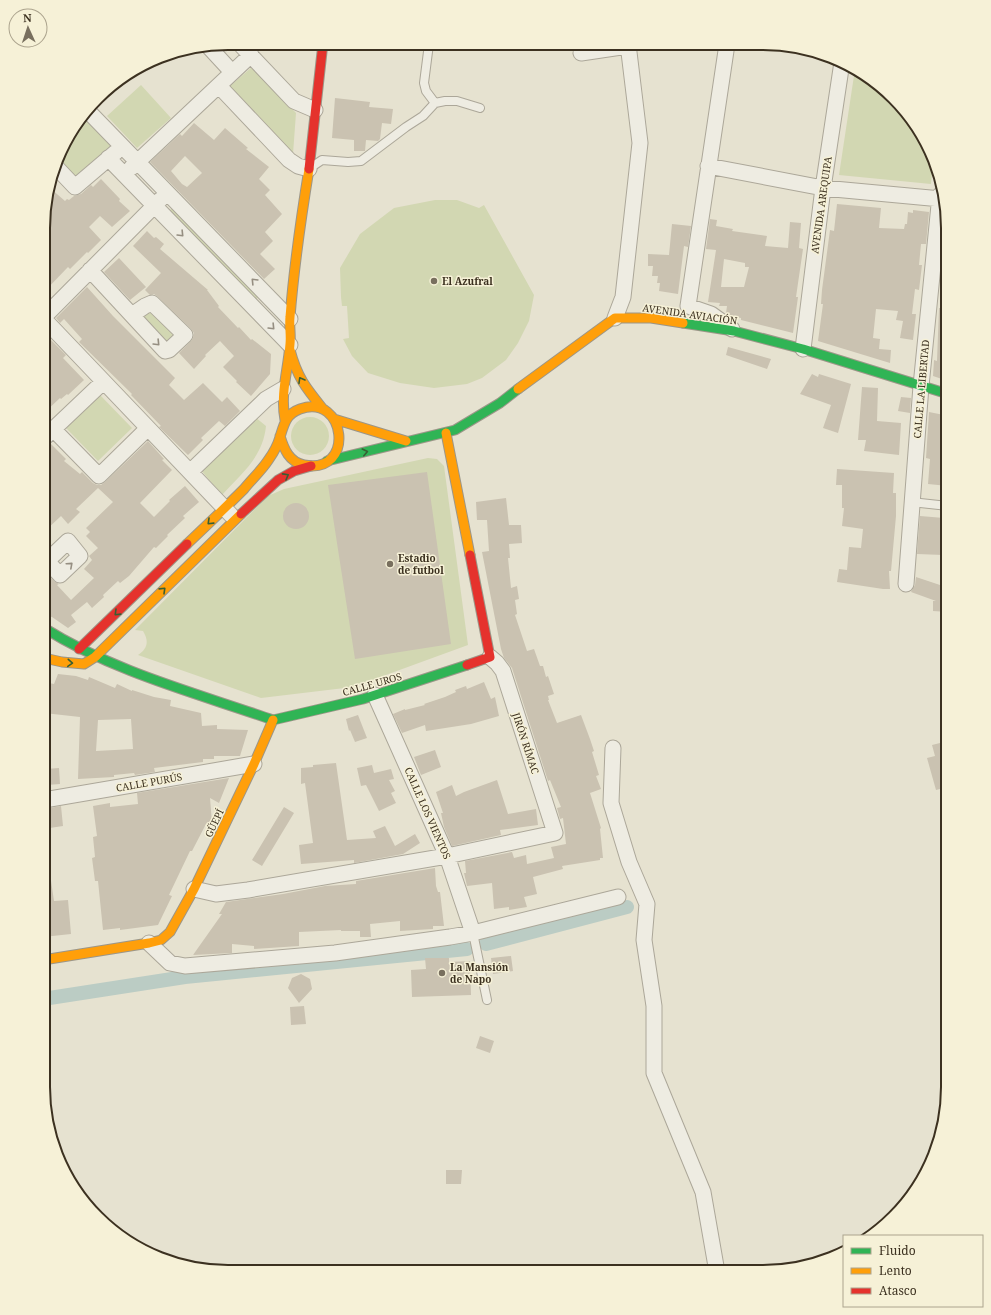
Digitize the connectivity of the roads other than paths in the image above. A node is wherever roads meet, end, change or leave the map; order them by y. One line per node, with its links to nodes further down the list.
1 (246, 50): 9 (street)
2 (322, 50): 15 (street)
3 (428, 50): 13 (lane)
4 (599, 50): 8 (street)
5 (629, 50): 32 (street)
6 (725, 50): 20 (street)
7 (212, 51): 11 (street)
8 (581, 53)
9 (251, 55): 11 (street); 15 (street)
10 (841, 68): 24 (street, AVENIDA AREQUIPA)
11 (232, 72): 12 (street)
12 (219, 86): 19 (street); 21 (street)
13 (435, 103): 14 (lane); 21 (lane)
14 (480, 108)
15 (315, 110): 21 (street)
16 (92, 114): 17 (street)
17 (123, 146): 18 (street); 19 (street)
18 (108, 158): 22 (street); 23 (street)
19 (138, 161): 23 (street); 25 (street)
20 (708, 166): 24 (street); 35 (street)
21 (309, 169): 33 (street)
22 (59, 170)
23 (124, 175): 27 (street)
24 (823, 188): 26 (street); 37 (street, AVENIDA AREQUIPA)
25 (169, 193): 27 (street); 33 (street, one-way to 25)
26 (938, 198)
27 (154, 206): 29 (street); 36 (street, one-way to 36)
28 (940, 210): 39 (street, CALLE LA LIBERTAD)
29 (90, 270): 30 (street); 31 (street)
30 (50, 312)
31 (132, 315)
32 (615, 318): 35 (street, AVENIDA AVIACIÓN); 47 (street)
33 (290, 319): 36 (street)
34 (50, 325): 38 (street)
35 (734, 331): 37 (street, AVENIDA AVIACIÓN)
36 (290, 345): 40 (street); 42 (street, one-way to 36)
37 (803, 349): 39 (street, AVENIDA AVIACIÓN)
38 (103, 382): 45 (street); 46 (street)
39 (921, 386): 41 (street, AVENIDA AVIACIÓN); 54 (street, CALLE LA LIBERTAD)
40 (283, 389): 44 (street); 53 (street)
41 (941, 392)
42 (323, 409): 43 (street); 44 (street)
43 (334, 419): 50 (street); 51 (street)
44 (285, 420): 49 (street)
45 (148, 428): 48 (street); 53 (street)
46 (50, 433)
47 (446, 433): 50 (street); 65 (street)
48 (50, 435)
49 (280, 436): 52 (street); 56 (street)
50 (409, 442): 51 (street, one-way to 50)
51 (327, 461): 52 (street)
52 (311, 466): 57 (street, one-way to 52)
53 (190, 472): 56 (street)
54 (911, 502): 55 (lane); 60 (street, CALLE LA LIBERTAD)
55 (941, 505)
56 (224, 508): 57 (street); 63 (street, one-way to 63)
57 (236, 520): 61 (street, one-way to 57)
58 (68, 542): 59 (street)
59 (50, 558)
60 (906, 584)
61 (112, 640): 64 (street); 67 (street)
62 (53, 648): 63 (street)
63 (79, 649): 64 (street)
64 (95, 657): 66 (street, one-way to 64); 67 (street)
65 (490, 657): 68 (street, CALLE UROS); 73 (street, JIRÓN RÍMAC)
66 (50, 659)
67 (126, 669): 69 (street)
68 (375, 695): 69 (street, CALLE UROS); 73 (street, CALLE LOS VIENTOS)
69 (273, 720): 71 (street, GÜEPÍ)
70 (613, 748): 80 (street)
71 (254, 764): 72 (street, CALLE PURÚS); 74 (street, GÜEPÍ)
72 (50, 799)
73 (447, 856): 74 (street); 76 (street, CALLE LOS VIENTOS)
74 (194, 889): 77 (street, GÜEPÍ)
75 (618, 897): 76 (street)
76 (473, 933): 77 (street); 79 (lane)
77 (149, 943): 78 (street)
78 (50, 959)
79 (487, 1000)
80 (716, 1265)

